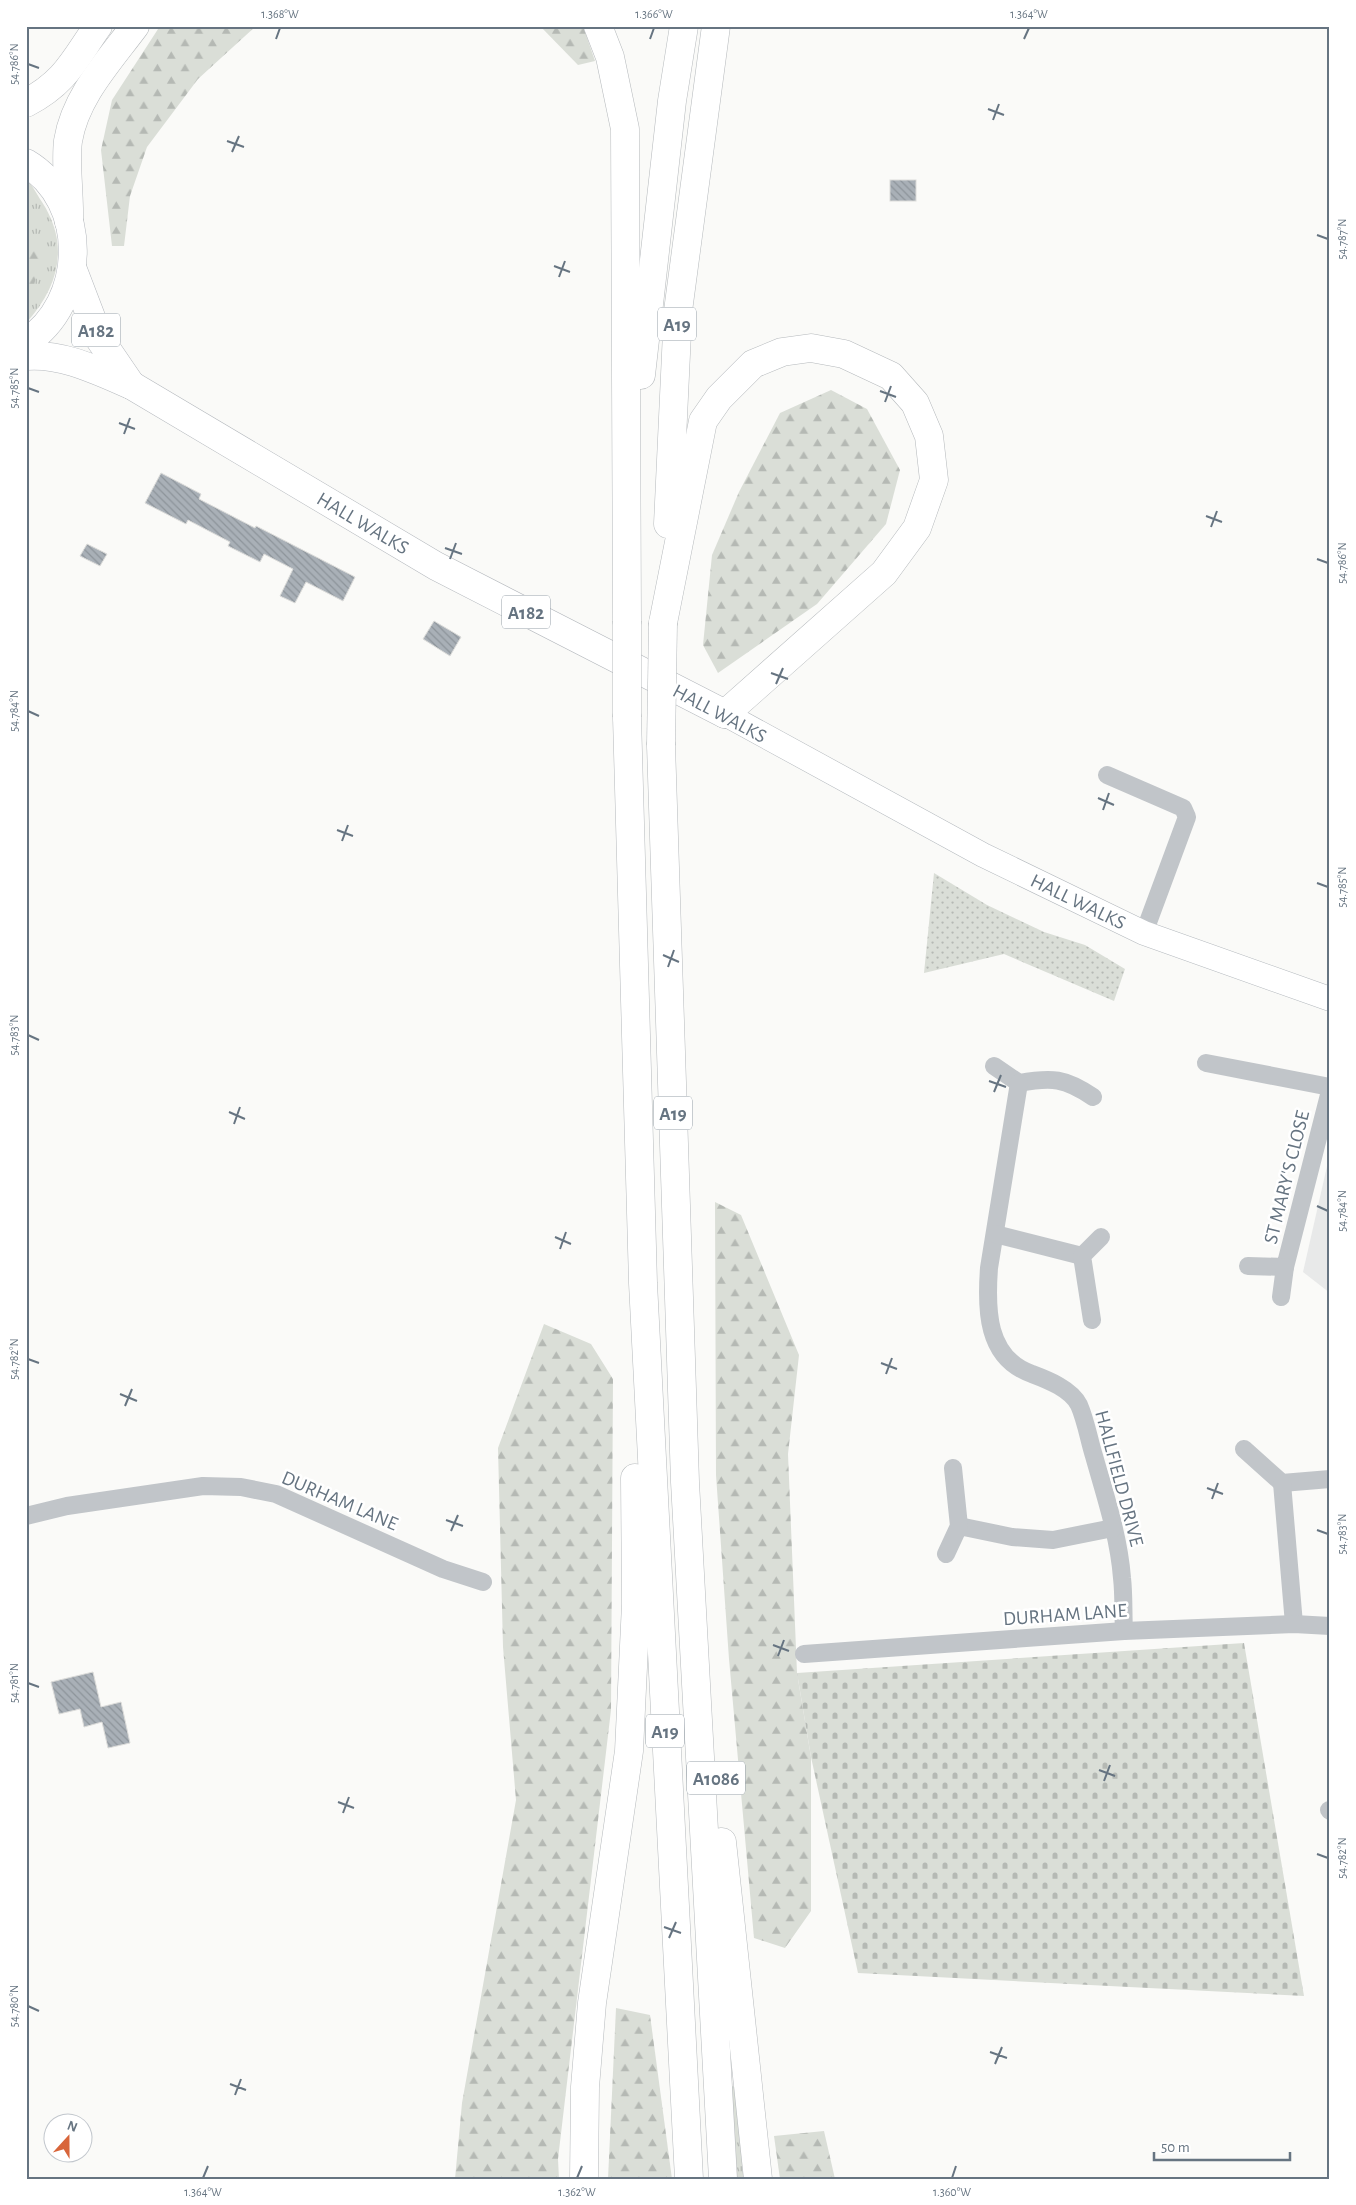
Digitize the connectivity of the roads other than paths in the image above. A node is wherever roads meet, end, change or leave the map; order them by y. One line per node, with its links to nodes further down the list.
1 (98, 26): 6 (main road)
2 (135, 26): 8 (main road)
3 (598, 26): 13 (main road)
4 (684, 26): 13 (main road, A19)
5 (716, 26): 14 (main road, A19)
6 (26, 102)
7 (26, 163): 8 (main road)
8 (69, 222): 9 (main road)
9 (72, 270): 10 (main road); 12 (main road, HALL WALKS / A182)
10 (26, 342)
11 (26, 356): 12 (main road, HALL WALKS / A182)
12 (130, 385): 15 (main road, HALL WALKS / A182)
13 (627, 621): 30 (main road, A19, bridge)
14 (663, 623): 15 (main road); 36 (main road, A19, bridge)
15 (725, 714): 17 (main road, HALL WALKS)
16 (1107, 775): 17 (street)
17 (1144, 933): 18 (main road, HALL WALKS)
18 (1330, 999)
19 (1206, 1063): 22 (street, ST MARY'S CLOSE)
20 (994, 1066): 21 (street)
21 (1019, 1083): 24 (street); 25 (street, HALLFIELD DRIVE)
22 (1330, 1087)
23 (1330, 1091): 29 (street, ST MARY'S CLOSE)
24 (1093, 1097)
25 (995, 1234): 27 (street); 40 (street, HALLFIELD DRIVE)
26 (1101, 1237): 27 (street)
27 (1082, 1256): 32 (street)
28 (1248, 1266): 29 (street, ST MARY'S CLOSE)
29 (1284, 1267): 31 (street)
30 (643, 1283): 47 (main road); 48 (main road, A19)
31 (1280, 1297)
32 (1092, 1320)
33 (1244, 1449): 37 (street)
34 (953, 1468): 39 (street)
35 (1330, 1479): 37 (street)
36 (685, 1482): 49 (main road, A19); 50 (main road, A1086)
37 (1282, 1483): 43 (street)
38 (26, 1516): 42 (street, DURHAM LANE)
39 (959, 1526): 40 (street); 41 (street)
40 (1113, 1528): 45 (street, HALLFIELD DRIVE)
41 (946, 1554)
42 (483, 1582)
43 (1294, 1624): 44 (street, DURHAM LANE); 45 (street, DURHAM LANE)
44 (1330, 1626)
45 (1124, 1631): 46 (street, DURHAM LANE)
46 (804, 1654)
47 (584, 2179)
48 (689, 2179)
49 (723, 2179)
50 (758, 2179)

